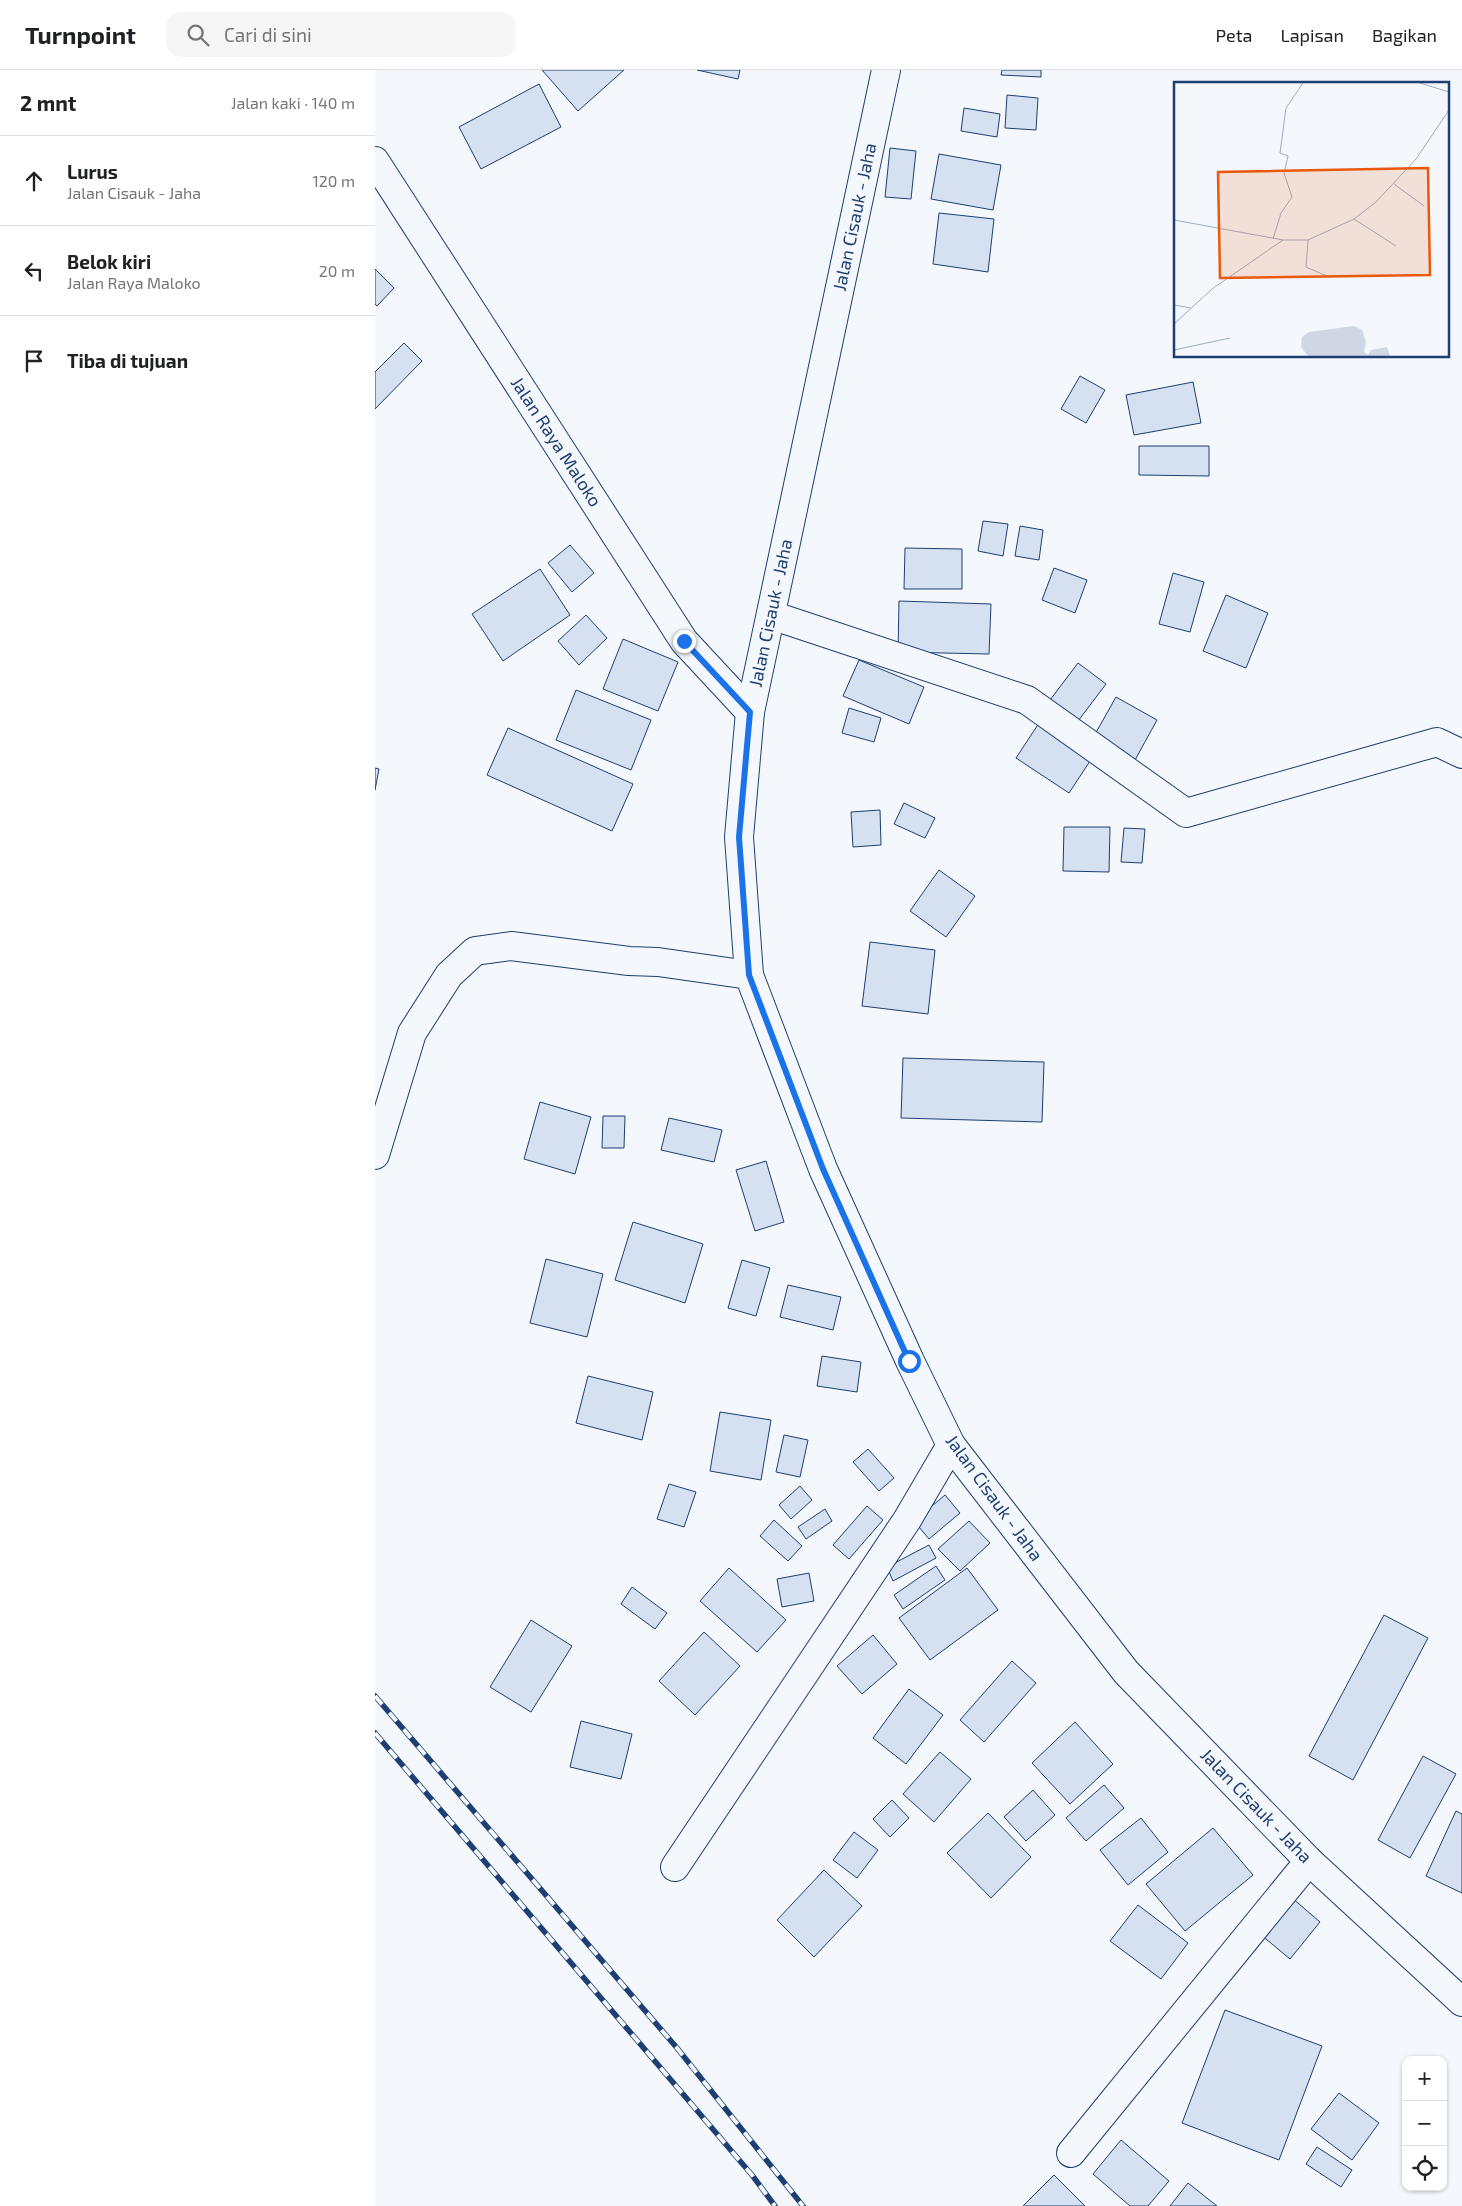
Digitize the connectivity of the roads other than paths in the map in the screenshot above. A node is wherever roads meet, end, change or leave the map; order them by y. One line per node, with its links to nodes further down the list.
1 (886, 70): 3 (street, Jalan Cisauk - Jaha)
2 (375, 161): 4 (street, Jalan Raya Maloko)
3 (771, 615): 4 (street, Jalan Cisauk - Jaha); 5 (street)
4 (750, 712): 6 (street, Jalan Cisauk - Jaha)
5 (1462, 754)
6 (749, 975): 7 (street); 8 (street, Jalan Cisauk - Jaha)
7 (375, 1155)
8 (951, 1445): 9 (street, Jalan Cisauk - Jaha); 10 (street)
9 (1309, 1861): 11 (street, Jalan Cisauk - Jaha); 12 (street)
10 (675, 1867)
11 (1462, 2002)
12 (1071, 2154)

